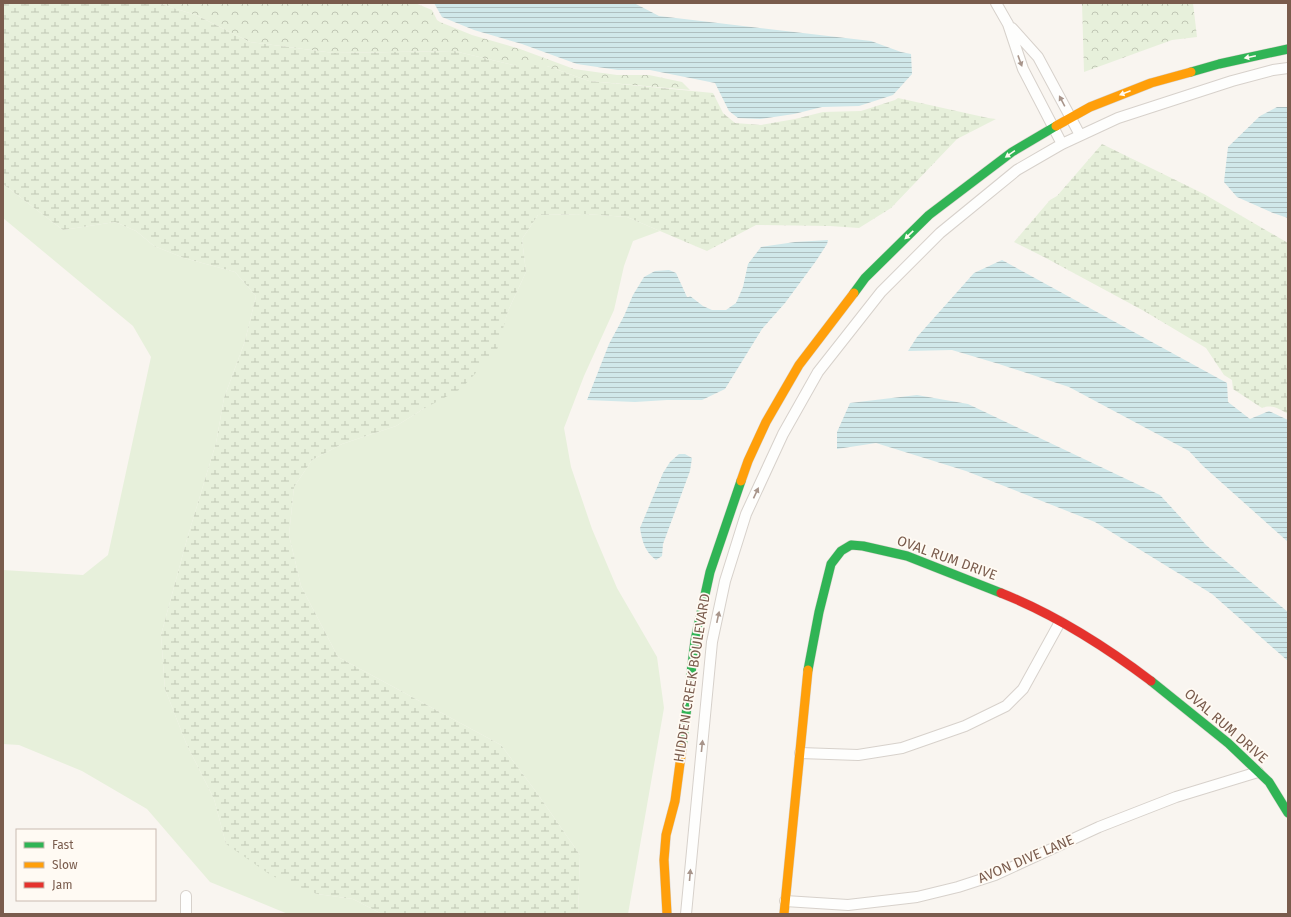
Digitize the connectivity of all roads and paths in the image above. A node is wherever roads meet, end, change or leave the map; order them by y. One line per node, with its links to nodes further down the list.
1 (996, 3): 2 (street)
2 (1008, 24): 5 (street, one-way to 2); 6 (street, one-way to 6)
3 (1288, 50): 5 (street, HIDDEN CREEK BOULEVARD, one-way to 5)
4 (1288, 68): 7 (street, HIDDEN CREEK BOULEVARD)
5 (1070, 117): 6 (street, HIDDEN CREEK BOULEVARD); 7 (street)
6 (1054, 127): 8 (street); 16 (street, HIDDEN CREEK BOULEVARD, one-way to 16)
7 (1080, 135): 8 (street, HIDDEN CREEK BOULEVARD)
8 (1062, 144): 17 (street, HIDDEN CREEK BOULEVARD, one-way to 8)
9 (1060, 622): 10 (street); 10 (street, OVAL RUM DRIVE); 11 (street, OVAL RUM DRIVE)
10 (800, 753): 14 (street, OVAL RUM DRIVE)
11 (1258, 772): 12 (street, OVAL RUM DRIVE); 14 (street, AVON DIVE LANE)
12 (1288, 813)
13 (186, 896): 15 (street)
14 (785, 901): 18 (street, OVAL RUM DRIVE)
15 (186, 914)
16 (667, 914)
17 (686, 914)
18 (784, 914)

